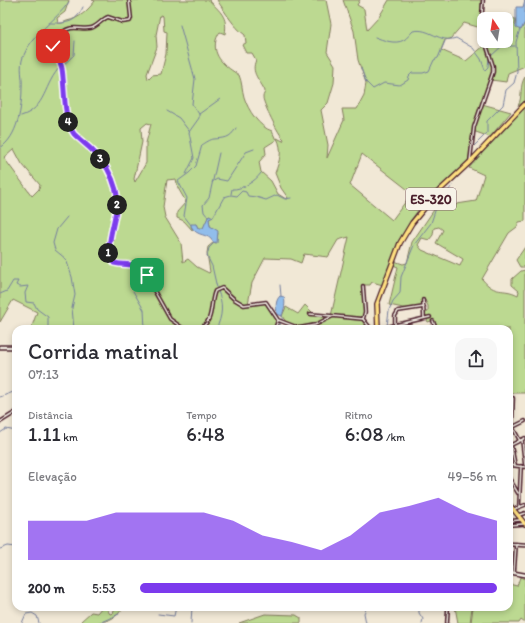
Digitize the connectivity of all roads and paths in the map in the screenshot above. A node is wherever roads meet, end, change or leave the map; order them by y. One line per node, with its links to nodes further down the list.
1 (129, 0): 17 (street)
2 (482, 0): 3 (street)
3 (482, 12)
4 (487, 48): 6 (street)
5 (525, 104): 6 (main road, ES-320)
6 (470, 162): 23 (main road, ES-320)
7 (363, 286): 14 (street)
8 (423, 300): 9 (street)
9 (424, 307): 13 (street); 24 (street)
10 (310, 314): 11 (street)
11 (333, 316): 14 (street); 21 (street)
12 (430, 317): 13 (street)
13 (424, 318): 25 (street)
14 (363, 319): 22 (street)
15 (278, 320): 18 (street); 19 (street); 20 (street)
16 (432, 321): 26 (street)
17 (178, 325)
18 (206, 325)
19 (276, 325)
20 (290, 325)
21 (316, 325)
22 (368, 325)
23 (378, 325)
24 (394, 325)
25 (398, 325)
26 (434, 325)
27 (0, 347): 28 (main road)
28 (12, 347)
29 (12, 414): 30 (street)
30 (0, 422)
31 (525, 422): 32 (street)
32 (513, 428)
33 (513, 429): 35 (street)
34 (525, 438): 35 (street)
35 (521, 440): 36 (street); 40 (street)
36 (513, 444)
37 (513, 453): 38 (street)
38 (515, 466): 39 (street)
39 (521, 466): 40 (street); 42 (street)
40 (525, 466)
41 (513, 485): 42 (street)
42 (519, 495): 44 (street)
43 (525, 505): 44 (street)
44 (519, 507): 45 (street)
45 (513, 510): 47 (main road)
46 (525, 512): 47 (street)
47 (518, 516): 49 (main road)
48 (513, 521): 49 (street)
49 (524, 522): 50 (street)
50 (513, 524)
51 (516, 544): 52 (main road); 53 (street)
52 (525, 545)
53 (514, 572): 54 (main road)
54 (525, 575)
55 (448, 611): 56 (street)
56 (447, 623)

